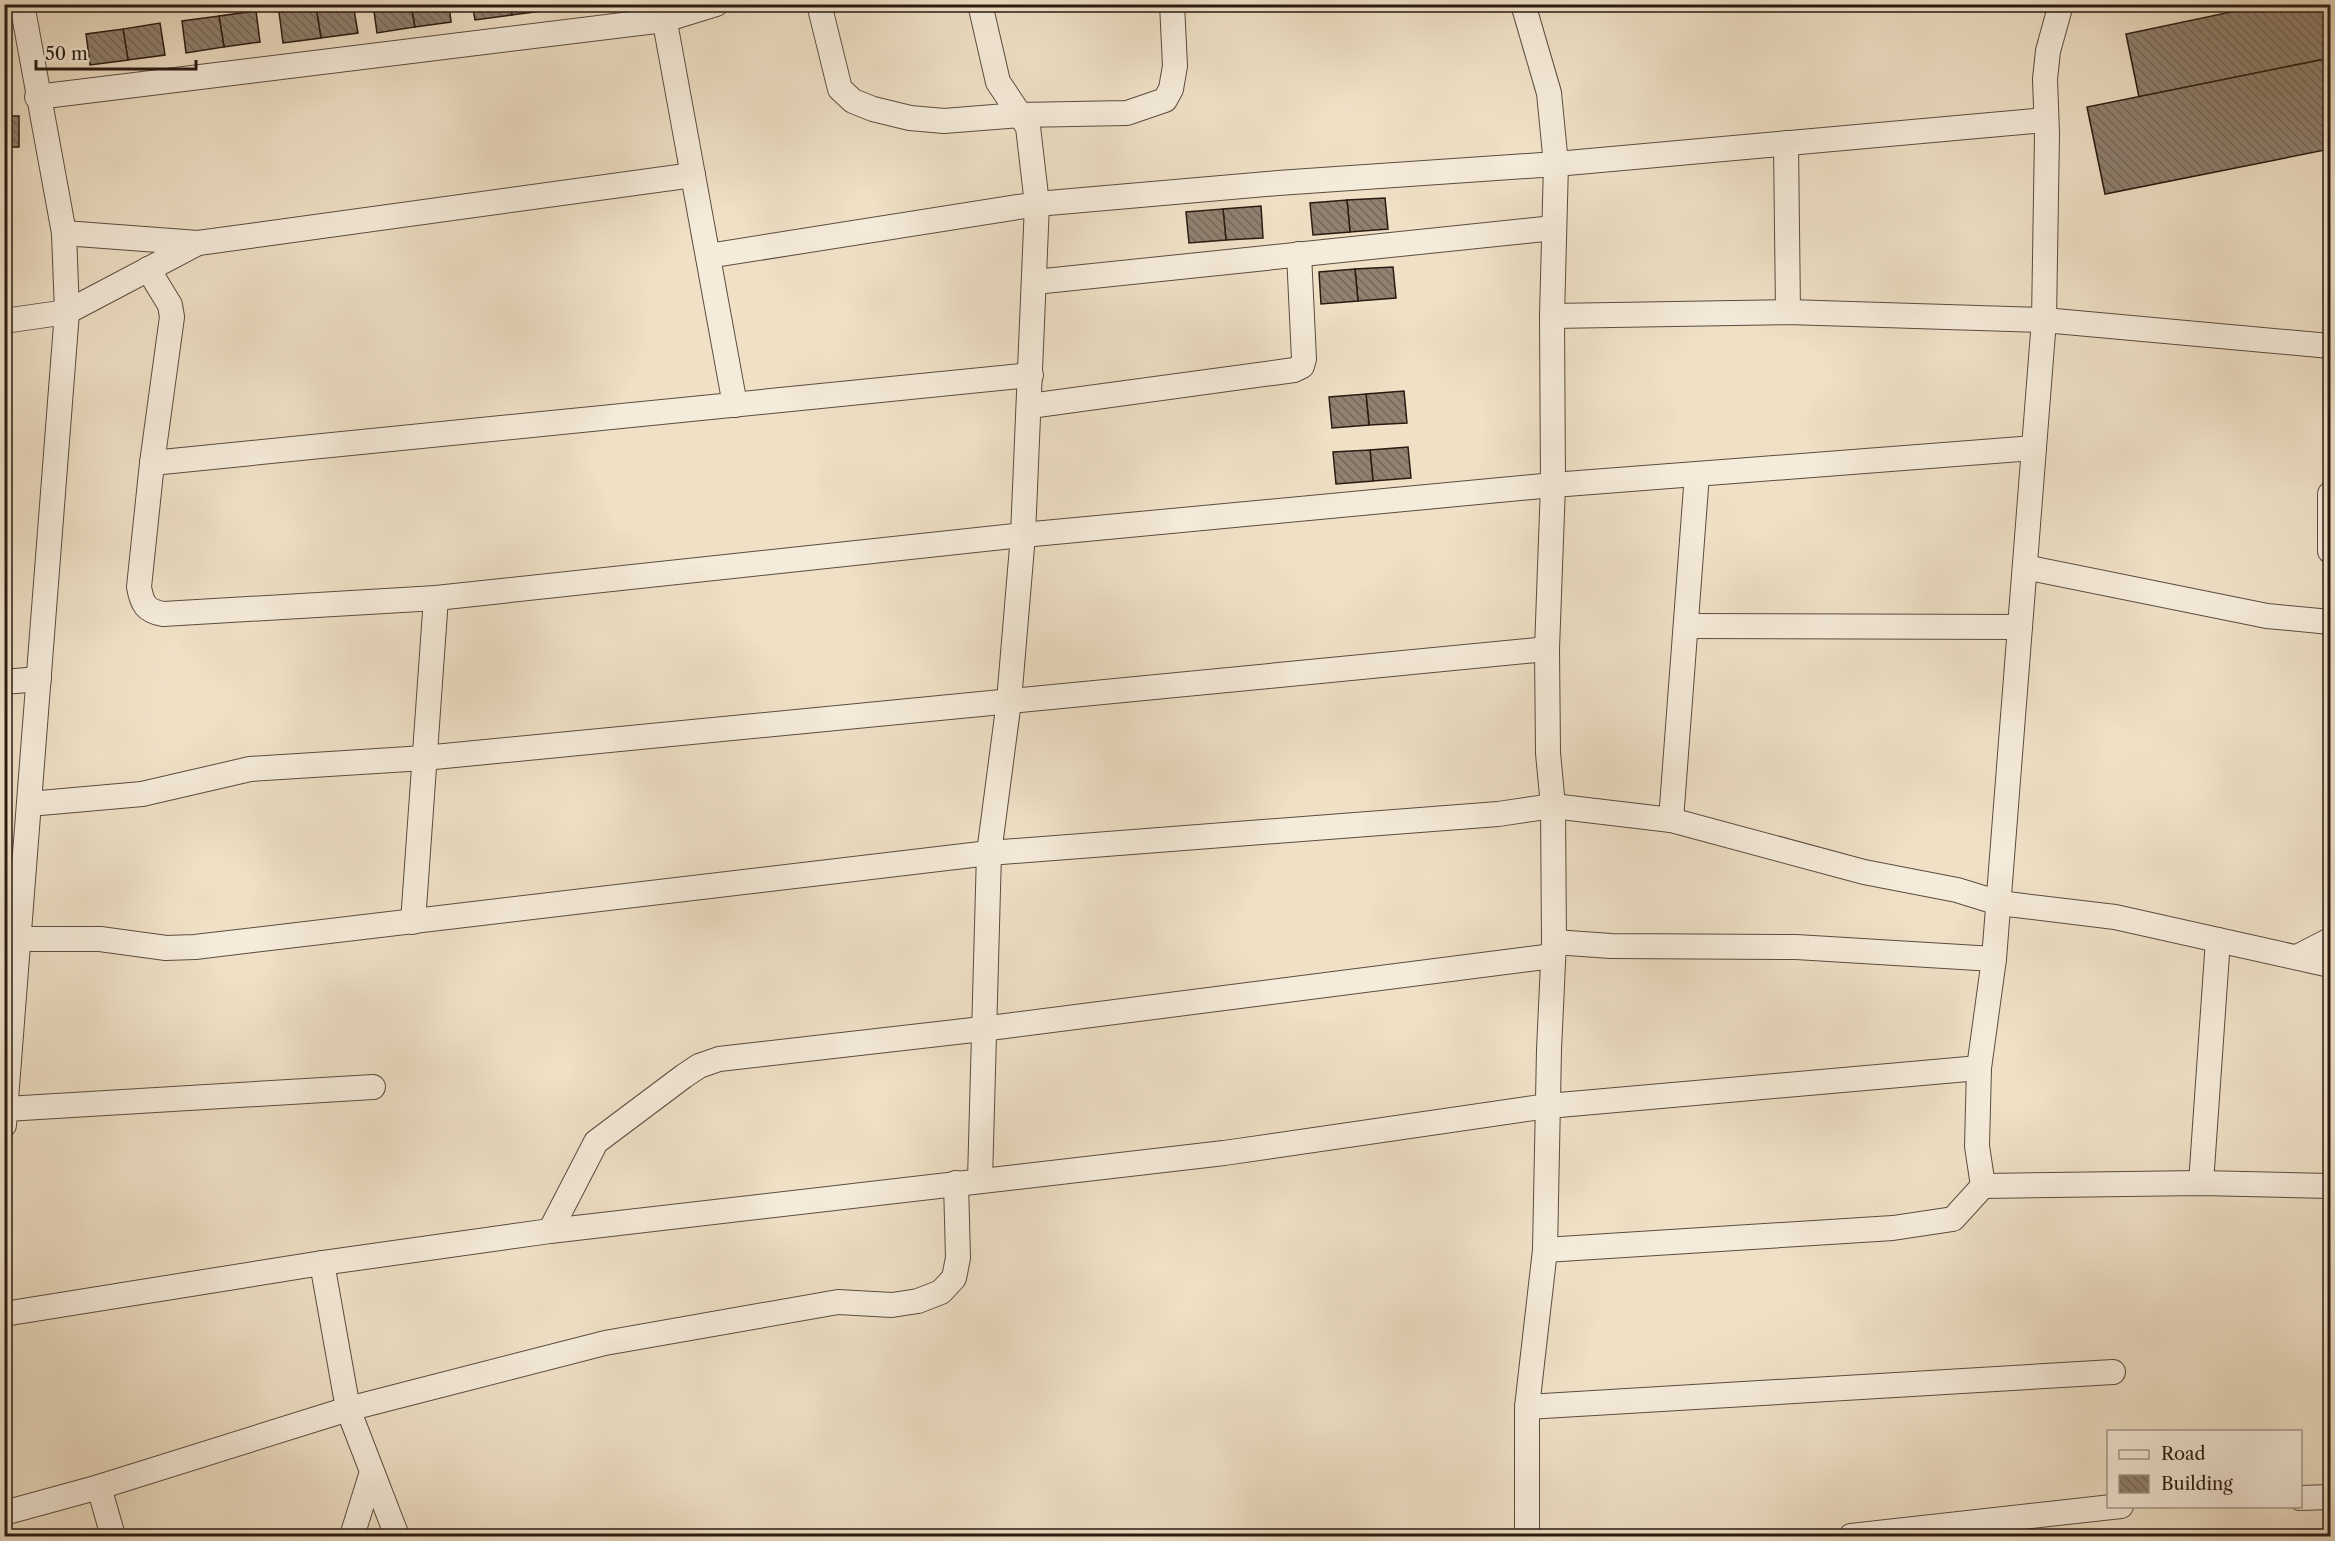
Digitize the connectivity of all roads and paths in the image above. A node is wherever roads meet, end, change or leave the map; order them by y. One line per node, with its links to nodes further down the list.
1 (22, 4): 9 (street)
2 (716, 4): 8 (street)
3 (819, 4): 10 (street)
4 (981, 4): 10 (street)
5 (1172, 4): 10 (street)
6 (1523, 4): 13 (street)
7 (2061, 4): 11 (street)
8 (663, 12): 9 (street); 14 (street)
9 (38, 97): 17 (street)
10 (1020, 116): 15 (street)
11 (2045, 120): 12 (street); 26 (street)
12 (1786, 143): 13 (street); 24 (street)
13 (1556, 164): 15 (street); 16 (street)
14 (693, 175): 18 (street); 20 (street)
15 (1037, 204): 20 (street); 22 (street)
16 (1554, 228): 19 (street); 25 (street)
17 (64, 233): 18 (street); 23 (street)
18 (198, 243): 21 (street)
19 (1299, 255): 22 (street); 31 (street)
20 (708, 256): 30 (street)
21 (148, 269): 23 (street); 33 (street)
22 (1035, 282): 29 (street)
23 (67, 312): 27 (street); 45 (street)
24 (1788, 312): 25 (street); 26 (street)
25 (1552, 316): 35 (street)
26 (2044, 320): 28 (street); 32 (street)
27 (4, 321)
28 (2331, 346)
29 (1031, 375): 30 (street); 31 (street)
30 (735, 405): 33 (street)
31 (1030, 406): 37 (street)
32 (2034, 448): 34 (street); 39 (street)
33 (152, 463): 40 (street)
34 (1697, 474): 35 (street); 42 (street)
35 (1553, 485): 37 (street); 44 (street)
36 (2331, 494): 38 (street)
37 (1023, 535): 40 (street); 47 (street)
38 (2331, 551)
39 (2025, 567): 41 (street); 43 (street)
40 (436, 598): 48 (street)
41 (2331, 622)
42 (1686, 626): 43 (street); 51 (street)
43 (2020, 627): 53 (street)
44 (1547, 649): 47 (street); 50 (street)
45 (39, 679): 46 (street); 49 (street)
46 (4, 682)
47 (1009, 701): 48 (street); 52 (street)
48 (424, 758): 49 (street); 54 (street)
49 (29, 804): 55 (street)
50 (1553, 806): 51 (street); 52 (street); 58 (street)
51 (1671, 820): 53 (street)
52 (989, 854): 54 (street); 62 (street)
53 (1998, 903): 56 (street); 60 (street)
54 (413, 922): 55 (street)
55 (19, 939): 66 (street)
56 (2218, 940): 59 (street); 69 (street)
57 (2331, 940): 59 (street)
58 (1553, 949): 60 (street); 62 (street); 65 (street)
59 (2297, 957): 61 (street)
60 (1994, 959): 63 (street)
61 (2331, 965)
62 (982, 1029): 67 (street); 72 (street)
63 (1979, 1068): 65 (street); 70 (street)
64 (373, 1087): 66 (street)
65 (1548, 1106): 67 (street); 73 (street)
66 (5, 1117)
67 (980, 1180): 68 (street)
68 (956, 1183): 72 (street); 78 (street)
69 (2201, 1183): 70 (street); 71 (street)
70 (1983, 1186): 73 (street)
71 (2331, 1186)
72 (550, 1231): 74 (street)
73 (1545, 1251): 77 (street)
74 (322, 1263): 75 (street); 78 (street)
75 (4, 1314)
76 (2112, 1372): 77 (street)
77 (1527, 1407): 88 (street)
78 (348, 1409): 79 (street); 80 (street)
79 (371, 1475): 86 (street); 87 (street)
80 (99, 1487): 84 (street); 85 (street)
81 (2331, 1497): 82 (street)
82 (2302, 1498)
83 (2107, 1508): 89 (street)
84 (4, 1513)
85 (113, 1536)
86 (352, 1536)
87 (397, 1536)
88 (1527, 1536)
89 (1851, 1536)

